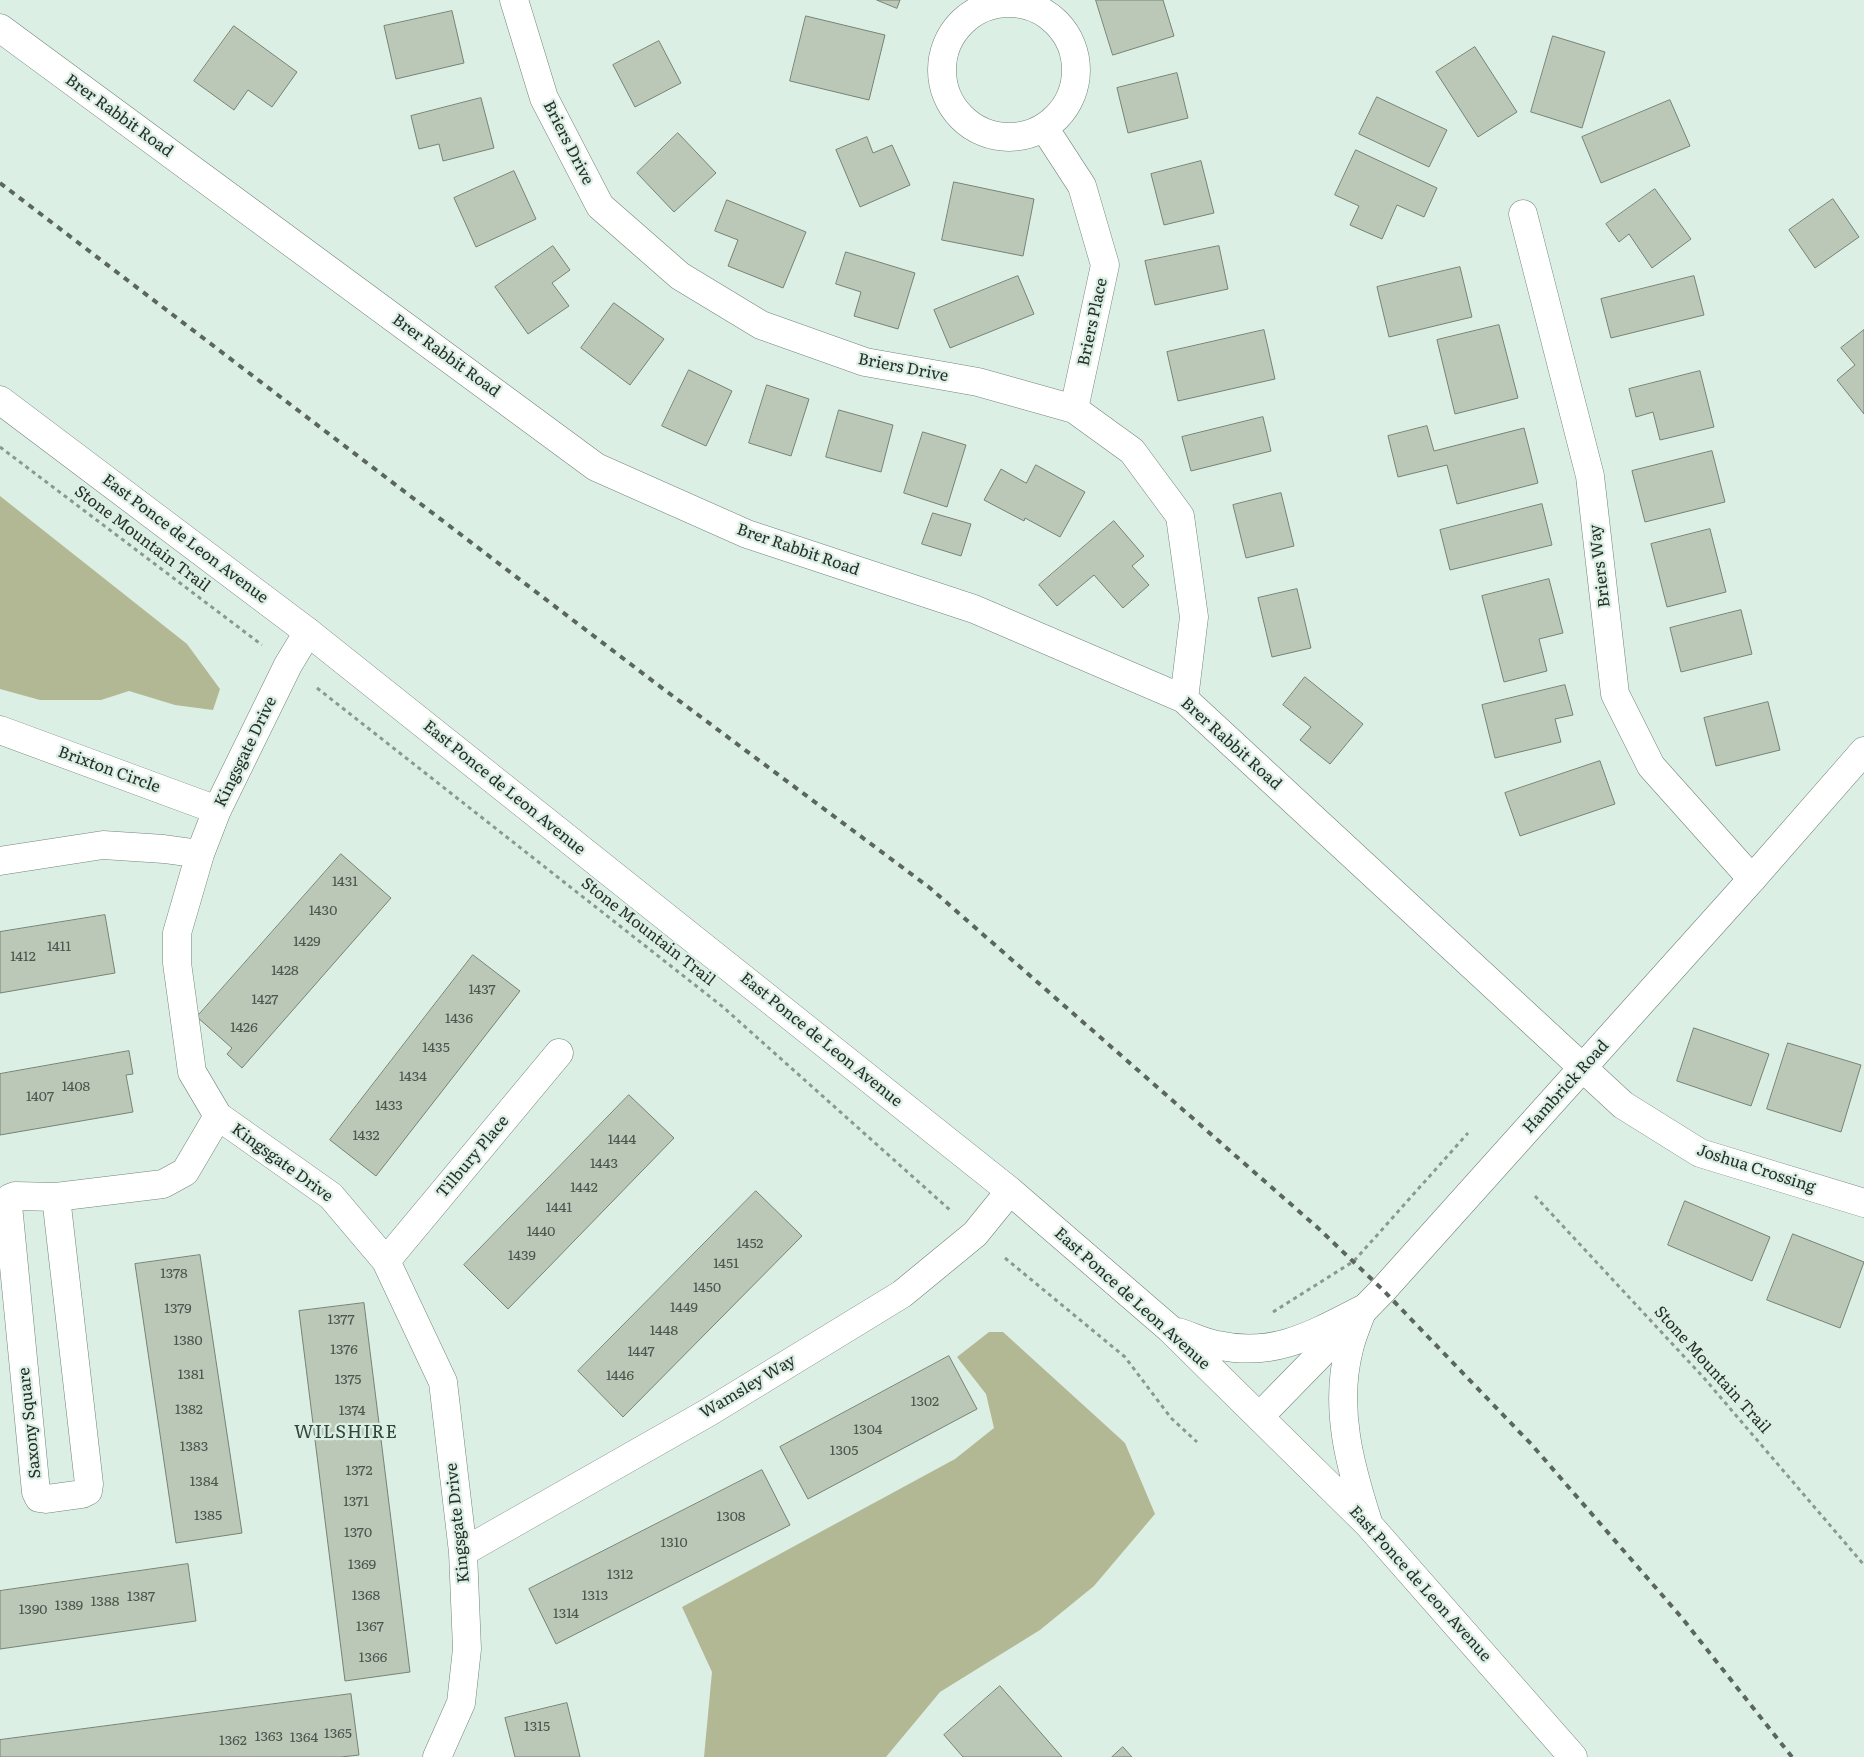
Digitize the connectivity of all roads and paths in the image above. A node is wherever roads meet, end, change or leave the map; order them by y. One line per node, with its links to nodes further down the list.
1 (514, 0): 6 (street, Briers Drive)
2 (0, 28): 11 (street, Brer Rabbit Road)
3 (1045, 129): 3 (street); 6 (street, Briers Place)
4 (1523, 214): 17 (street, Briers Way)
5 (0, 400): 8 (street, East Ponce de Leon Avenue)
6 (1074, 409): 11 (street, Briers Drive)
7 (0, 447): 9 (path, Stone Mountain Trail)
8 (308, 632): 14 (street, Kingsgate Drive); 22 (street, East Ponce de Leon Avenue)
9 (268, 650)
10 (318, 688): 26 (path, Stone Mountain Trail)
11 (1184, 699): 19 (street, Brer Rabbit Road)
12 (0, 730): 14 (street, Brixton Circle)
13 (1864, 750): 17 (street, Hambrick Road)
14 (218, 810): 15 (street, Kingsgate Drive)
15 (200, 854): 16 (street); 20 (street, Kingsgate Drive)
16 (0, 861)
17 (1752, 879): 19 (street, Hambrick Road)
18 (559, 1053): 28 (street, Tilbury Place)
19 (1583, 1068): 25 (street, Joshua Crossing); 29 (street, Hambrick Road)
20 (218, 1116): 24 (street, Saxony Square); 28 (street, Kingsgate Drive)
21 (1468, 1133): 30 (path)
22 (1010, 1191): 31 (street, East Ponce de Leon Avenue); 35 (street, Wamsley Way)
23 (1535, 1196): 36 (path, Stone Mountain Trail)
24 (56, 1197): 24 (street, Saxony Square)
25 (1864, 1203)
26 (950, 1210)
27 (1005, 1258): 33 (path)
28 (386, 1261): 35 (street, Kingsgate Drive)
29 (1363, 1309): 31 (street); 32 (street, Hambrick Road); 34 (street)
30 (1271, 1313)
31 (1170, 1329): 32 (street, East Ponce de Leon Avenue)
32 (1260, 1416): 34 (street, East Ponce de Leon Avenue)
33 (1197, 1442)
34 (1368, 1524): 38 (street, East Ponce de Leon Avenue)
35 (463, 1552): 37 (street, Kingsgate Drive)
36 (1864, 1565)
37 (437, 1757)
38 (1573, 1757)

